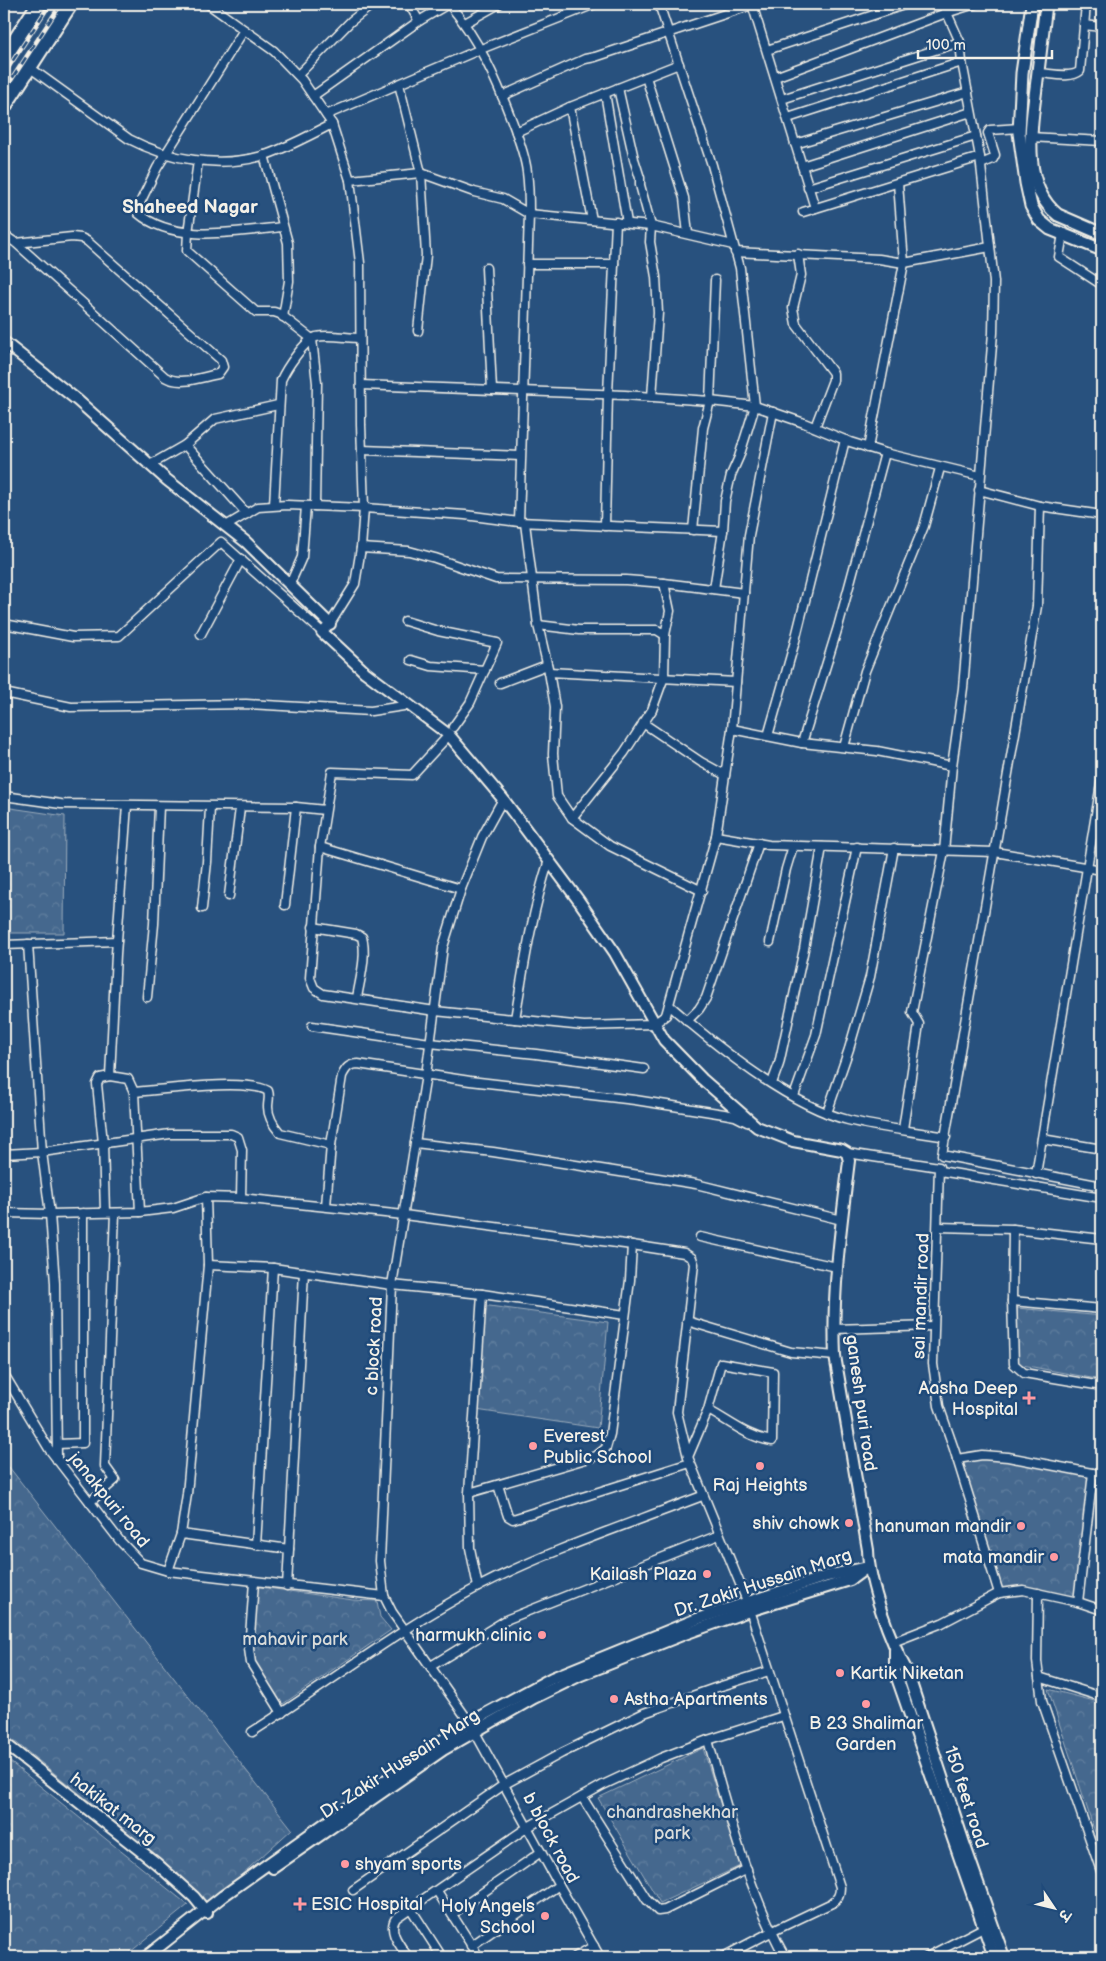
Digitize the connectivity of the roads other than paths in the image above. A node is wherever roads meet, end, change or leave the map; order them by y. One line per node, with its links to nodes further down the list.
1 (38, 4): 27 (highway)
2 (70, 4): 30 (highway)
3 (208, 4): 22 (street)
4 (373, 4): 32 (street)
5 (409, 4): 18 (street)
6 (449, 4): 18 (street); 19 (street)
7 (499, 4): 19 (street)
8 (595, 4): 25 (street)
9 (660, 4): 23 (street)
10 (753, 4): 23 (street); 26 (street)
11 (907, 4): 26 (street)
12 (943, 4): 17 (street)
13 (975, 4): 17 (street)
14 (1032, 4): 48 (main road)
15 (1046, 4): 31 (main road)
16 (1086, 4): 20 (street)
17 (946, 13): 24 (street); 34 (street)
18 (419, 21): 39 (street)
19 (465, 23): 25 (street)
20 (1084, 26): 21 (street); 31 (street)
21 (1102, 27)
22 (244, 30): 32 (street); 54 (street)
23 (669, 33): 29 (street); 40 (street)
24 (960, 42): 28 (street); 41 (street)
25 (481, 50): 35 (street); 40 (street)
26 (767, 50): 34 (street)
27 (4, 58)
28 (962, 62): 37 (street); 46 (street)
29 (679, 64): 33 (street); 78 (street)
30 (29, 67): 42 (highway); 54 (street)
31 (1038, 72): 51 (main road)
32 (298, 75): 39 (street)
33 (646, 77): 36 (street); 72 (street)
34 (775, 77): 41 (street)
35 (399, 84): 45 (street); 59 (street)
36 (618, 88): 38 (street); 69 (street)
37 (968, 92): 44 (street); 53 (street)
38 (605, 93): 43 (street); 68 (street)
39 (313, 96): 45 (street)
40 (502, 96): 49 (street)
41 (782, 99): 46 (street)
42 (4, 106)
43 (570, 107): 49 (street); 66 (street)
44 (971, 112): 50 (street); 58 (street)
45 (326, 115): 47 (street)
46 (788, 118): 53 (street)
47 (332, 124): 55 (street); 60 (street)
48 (1020, 128): 57 (street); 73 (main road)
49 (516, 132): 65 (street)
50 (976, 136): 57 (street); 62 (street)
51 (1030, 137): 52 (street); 74 (main road)
52 (1102, 141)
53 (796, 144): 58 (street)
54 (167, 153): 56 (street); 71 (street)
55 (264, 155): 56 (street); 70 (street)
56 (198, 161): 71 (street)
57 (981, 161): 61 (street); 77 (street)
58 (802, 166): 62 (street)
59 (421, 173): 60 (street); 65 (street); 88 (street)
60 (350, 180): 89 (street)
61 (898, 183): 63 (street); 81 (street)
62 (808, 188): 63 (street)
63 (815, 208): 64 (street)
64 (803, 212)
65 (529, 214): 66 (street); 82 (street)
66 (592, 220): 67 (street)
67 (616, 222): 68 (street); 83 (street)
68 (627, 223): 69 (street)
69 (651, 226): 72 (street); 96 (street)
70 (284, 227): 71 (street); 87 (street)
71 (188, 233): 87 (street)
72 (688, 234): 78 (street)
73 (1063, 234): 79 (main road); 86 (street)
74 (1102, 234)
75 (4, 235): 76 (street)
76 (16, 243): 76 (street)
77 (990, 247): 81 (street); 110 (street)
78 (734, 249): 80 (street); 99 (street)
79 (1102, 250)
80 (798, 254): 81 (street); 101 (street)
81 (904, 263): 104 (street)
82 (527, 264): 83 (street); 94 (street)
83 (614, 264): 95 (street)
84 (486, 268): 93 (street)
85 (716, 280): 97 (street)
86 (1102, 285)
87 (283, 317): 90 (street)
88 (418, 332)
89 (360, 338): 90 (street); 92 (street)
90 (312, 339): 98 (street); 114 (street)
91 (4, 342): 108 (street)
92 (361, 385): 93 (street); 105 (street)
93 (492, 390): 94 (street)
94 (522, 392): 95 (street); 107 (street)
95 (608, 394): 96 (street); 121 (street)
96 (652, 397): 97 (street)
97 (710, 401): 99 (street); 122 (street)
98 (278, 405): 103 (street); 112 (street)
99 (755, 406): 100 (street); 123 (street)
100 (773, 412): 101 (street); 130 (street)
101 (815, 427): 102 (street)
102 (845, 440): 104 (street); 149 (street)
103 (185, 445): 108 (street); 117 (street)
104 (868, 448): 106 (street)
105 (362, 450): 107 (street); 116 (street)
106 (885, 453): 109 (street); 150 (street)
107 (520, 456): 119 (street)
108 (150, 464): 120 (street)
109 (940, 468): 110 (street); 151 (street)
110 (980, 476): 111 (street)
111 (979, 490): 115 (street); 152 (street)
112 (274, 505): 113 (street); 117 (street)
113 (306, 506): 114 (street); 128 (street)
114 (315, 506): 116 (street)
115 (1040, 506): 118 (street); 172 (street)
116 (364, 508): 119 (street); 124 (street)
117 (247, 514): 120 (street)
118 (1102, 514)
119 (522, 522): 121 (street); 126 (street)
120 (226, 526): 128 (street)
121 (605, 526): 122 (street)
122 (693, 530): 123 (street)
123 (723, 530): 129 (street)
124 (361, 548): 126 (street); 133 (street)
125 (241, 559): 132 (street); 135 (street); 136 (street)
126 (532, 578): 127 (street); 134 (street)
127 (664, 583): 129 (street); 137 (street)
128 (290, 584): 133 (street)
129 (714, 589): 130 (street)
130 (744, 593): 142 (street)
131 (405, 621): 140 (street)
132 (4, 624)
133 (330, 624): 135 (street)
134 (538, 625): 137 (street); 139 (street)
135 (322, 632): 145 (street)
136 (202, 634)
137 (665, 635): 141 (street)
138 (411, 660): 140 (street)
139 (548, 668): 141 (street); 143 (street); 163 (street)
140 (485, 670): 148 (street)
141 (664, 677): 142 (street); 146 (street)
142 (736, 682): 147 (street)
143 (500, 683)
144 (4, 693): 145 (street)
145 (410, 705): 148 (street)
146 (643, 723): 153 (street); 163 (street)
147 (732, 729): 149 (street); 153 (street)
148 (451, 731): 156 (street); 162 (street)
149 (768, 736): 150 (street)
150 (802, 743): 151 (street)
151 (844, 747): 152 (street)
152 (952, 766): 171 (street)
153 (725, 775): 164 (street)
154 (1102, 778): 174 (street)
155 (4, 796): 157 (street)
156 (503, 799): 173 (street); 176 (street, c block road)
157 (127, 805): 158 (street); 182 (street)
158 (159, 806): 160 (street); 186 (street)
159 (296, 807): 161 (street); 162 (street); 179 (street)
160 (210, 808): 161 (street); 180 (street)
161 (240, 808): 178 (street)
162 (325, 810): 167 (street)
163 (572, 818): 177 (street)
164 (716, 836): 165 (street); 177 (street)
165 (758, 843): 166 (street); 191 (street)
166 (793, 846): 168 (street); 183 (street)
167 (320, 847): 176 (street); 181 (street)
168 (822, 847): 169 (street); 198 (street)
169 (857, 847): 170 (street); 200 (street)
170 (894, 848): 171 (street); 201 (street)
171 (944, 851): 172 (street); 203 (street)
172 (995, 852): 174 (street); 204 (street)
173 (549, 860): 190 (street); 192 (street)
174 (1088, 867): 175 (street); 206 (street)
175 (1102, 870)
176 (461, 889): 189 (street, c block road)
177 (702, 891): 188 (street)
178 (229, 896)
179 (285, 905)
180 (202, 908)
181 (313, 927): 187 (street); 187 (street)
182 (117, 941): 184 (street); 197 (street)
183 (770, 942)
184 (28, 944): 185 (street); 211 (street)
185 (4, 945)
186 (147, 996)
187 (357, 998): 189 (street)
188 (669, 1005): 191 (street); 192 (street)
189 (435, 1011): 190 (street); 194 (street, c block road)
190 (515, 1019): 192 (street)
191 (687, 1021): 198 (street)
192 (654, 1024): 202 (street)
193 (312, 1026): 194 (street)
194 (430, 1043): 195 (street); 196 (street, c block road)
195 (644, 1069)
196 (426, 1075): 202 (street); 208 (street, c block road); 209 (street)
197 (110, 1076): 199 (street); 207 (street)
198 (772, 1083): 200 (street)
199 (134, 1092): 205 (street); 209 (street)
200 (794, 1096): 201 (street)
201 (827, 1113): 203 (street)
202 (757, 1127): 212 (street)
203 (903, 1129): 204 (street)
204 (946, 1136): 215 (street)
205 (136, 1139): 207 (street); 218 (street); 222 (street)
206 (1042, 1139): 210 (street); 215 (street)
207 (103, 1143): 211 (street); 221 (street)
208 (415, 1143): 227 (street, c block road); 228 (street)
209 (331, 1145): 220 (street)
210 (1102, 1149)
211 (42, 1152): 213 (street); 226 (street)
212 (847, 1153): 214 (street); 228 (street, ganesh puri road)
213 (4, 1154)
214 (940, 1170): 219 (street); 229 (street, sai mandir road)
215 (1036, 1174): 216 (street)
216 (1102, 1186)
217 (206, 1197): 218 (street); 222 (street); 234 (street)
218 (241, 1198): 220 (street)
219 (1102, 1198)
220 (326, 1206): 227 (street)
221 (106, 1212): 224 (street); 225 (street)
222 (140, 1212): 225 (street)
223 (4, 1213): 226 (street)
224 (83, 1213): 226 (street); 250 (street)
225 (115, 1213): 259 (street)
226 (50, 1214): 250 (street)
227 (404, 1215): 233 (street); 238 (street, c block road)
228 (842, 1220): 235 (street, ganesh puri road)
229 (938, 1227): 230 (street); 244 (street, sai mandir road)
230 (1013, 1229): 232 (street); 240 (street)
231 (700, 1237): 235 (street)
232 (1102, 1239)
233 (632, 1245): 242 (street); 243 (street)
234 (208, 1265): 236 (street); 260 (street)
235 (836, 1267): 245 (street, ganesh puri road)
236 (273, 1268): 237 (street); 262 (street)
237 (304, 1272): 238 (street); 263 (street)
238 (392, 1285): 239 (street); 271 (street, c block road)
239 (482, 1294): 242 (street); 257 (street)
240 (1012, 1301): 241 (street); 248 (street)
241 (1102, 1309)
242 (625, 1315): 256 (street)
243 (688, 1321): 246 (street); 253 (street)
244 (933, 1326): 245 (street); 251 (street, sai mandir road)
245 (834, 1329): 246 (street, ganesh puri road)
246 (835, 1356): 264 (street, ganesh puri road)
247 (4, 1374): 252 (street, janakpuri road)
248 (1102, 1386)
249 (708, 1410): 249 (street); 253 (street)
250 (57, 1444): 252 (street)
251 (957, 1459): 254 (street); 269 (street, sai mandir road)
252 (57, 1460): 259 (street, janakpuri road)
253 (689, 1460): 256 (street); 258 (street)
254 (1093, 1473): 255 (street); 272 (street)
255 (1102, 1475)
256 (498, 1485): 257 (street)
257 (469, 1493): 268 (street)
258 (702, 1496): 261 (street); 268 (street)
259 (90, 1502): 265 (street, janakpuri road)
260 (181, 1534): 262 (street); 265 (street)
261 (719, 1534): 273 (street); 277 (street)
262 (256, 1545): 263 (street)
263 (289, 1549): 267 (street)
264 (869, 1567): 273 (street, Dr. Zakir Hussain Marg); 276 (street, 150 feet road)
265 (168, 1571): 266 (street, janakpuri road)
266 (254, 1582): 267 (street, janakpuri road); 281 (street)
267 (287, 1586): 271 (street, janakpuri road)
268 (478, 1587): 275 (street)
269 (999, 1593): 270 (street); 276 (street)
270 (1038, 1593): 272 (street); 279 (street)
271 (384, 1596): 275 (street, c block road)
272 (1078, 1602): 274 (street)
273 (748, 1606): 278 (street); 283 (street, Dr. Zakir Hussain Marg)
274 (1102, 1610)
275 (405, 1630): 277 (street, c block road); 281 (street)
276 (894, 1646): 299 (street, 150 feet road)
277 (431, 1666): 283 (street, c block road)
278 (769, 1671): 282 (street); 287 (street)
279 (1039, 1677): 280 (street); 292 (street)
280 (1102, 1698)
281 (282, 1713): 284 (street)
282 (783, 1716): 285 (street); 300 (street)
283 (473, 1727): 287 (street, b block road); 297 (street, Dr. Zakir Hussain Marg)
284 (252, 1732)
285 (708, 1740): 288 (street); 291 (street)
286 (4, 1743): 297 (street, hakikat marg)
287 (505, 1784): 289 (street, b block road); 294 (street)
288 (582, 1796): 289 (street); 291 (street)
289 (528, 1828): 290 (street, b block road); 295 (street)
290 (541, 1852): 293 (street, b block road); 298 (street)
291 (747, 1869): 300 (street)
292 (1102, 1874)
293 (558, 1885): 301 (street); 302 (street, b block road)
294 (353, 1890)
295 (437, 1891): 296 (street); 298 (street)
296 (411, 1909): 304 (street); 305 (street)
297 (203, 1910): 303 (street, Dr. Zakir Hussain Marg)
298 (452, 1914): 301 (street)
299 (988, 1926): 311 (street); 312 (street, 150 feet road); 313 (street, 150 feet road)
300 (771, 1932): 309 (street); 310 (street)
301 (471, 1946): 306 (street)
302 (594, 1946): 307 (street); 308 (street, b block road)
303 (146, 1957)
304 (408, 1957)
305 (442, 1957)
306 (479, 1957)
307 (575, 1957)
308 (600, 1957)
309 (723, 1957)
310 (785, 1957)
311 (927, 1957)
312 (994, 1957)
313 (1004, 1957)

